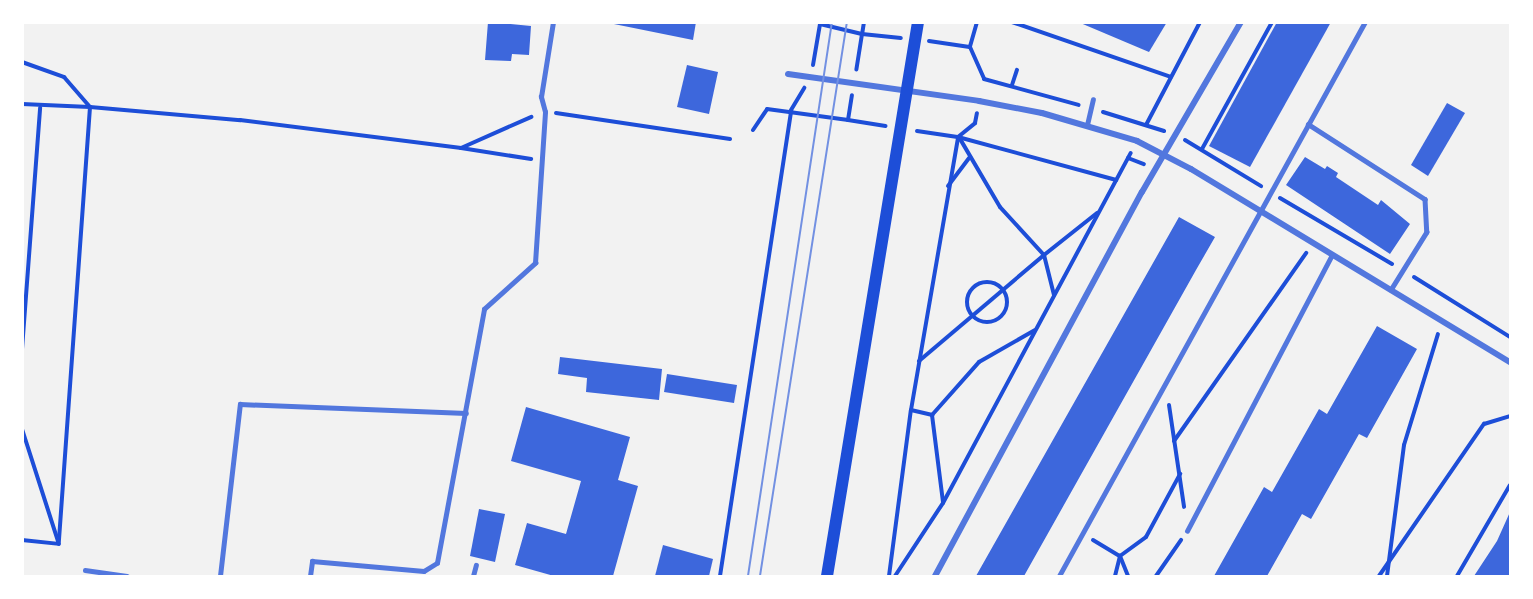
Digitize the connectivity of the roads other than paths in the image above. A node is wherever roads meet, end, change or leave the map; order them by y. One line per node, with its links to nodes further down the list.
1 (553, 22): 15 (lane)
2 (918, 22): 6 (main road)
3 (1241, 22): 10 (street)
4 (1365, 22): 8 (lane)
5 (788, 74): 6 (street)
6 (907, 89): 9 (street); 23 (main road)
7 (1093, 100): 9 (lane)
8 (1308, 124): 11 (lane); 13 (lane)
9 (1087, 125): 10 (street)
10 (1165, 155): 11 (street); 24 (street)
11 (1260, 212): 12 (street); 25 (lane)
12 (1332, 255): 13 (street); 16 (lane)
13 (1391, 290): 14 (street)
14 (1510, 362)
15 (466, 413): 20 (lane); 21 (lane)
16 (1187, 531)
17 (476, 565): 22 (lane)
18 (86, 570): 19 (lane)
19 (127, 576)
20 (220, 576)
21 (310, 576)
22 (473, 576)
23 (827, 576)
24 (935, 576)
25 (1059, 576)

